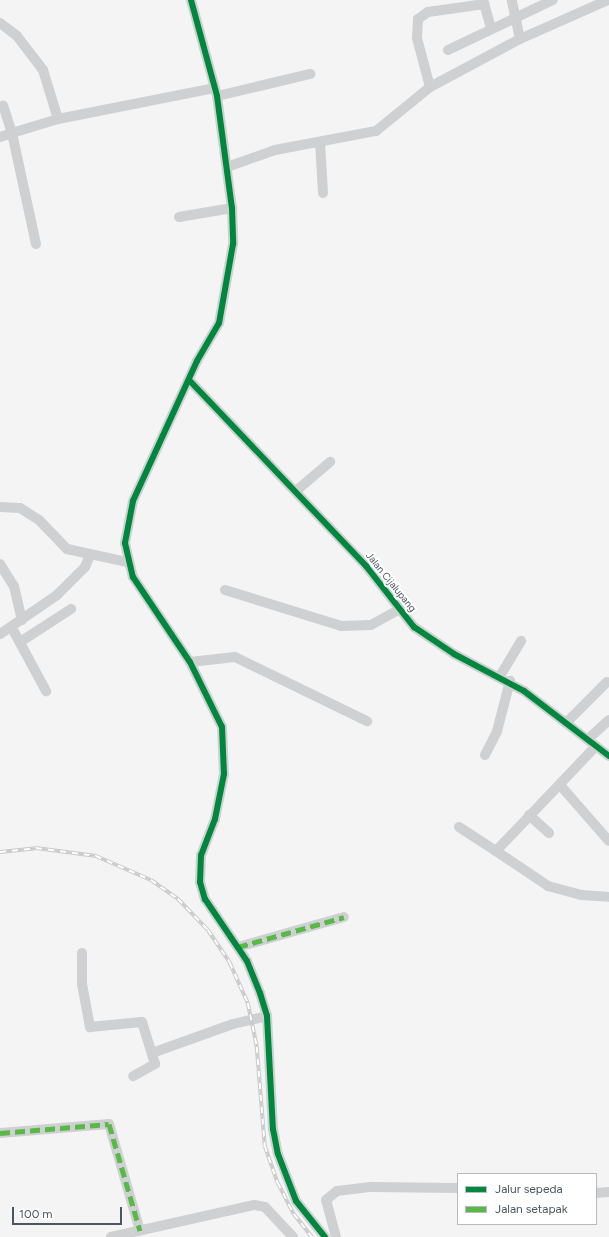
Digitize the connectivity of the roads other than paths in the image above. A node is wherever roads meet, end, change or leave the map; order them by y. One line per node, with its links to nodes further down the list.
1 (191, 0): 13 (street)
2 (512, 0): 6 (street)
3 (552, 0): 6 (street)
4 (608, 0): 9 (street)
5 (484, 2): 8 (street); 12 (street)
6 (515, 16): 8 (street); 9 (street)
7 (0, 23): 15 (street)
8 (491, 28): 10 (street)
9 (520, 39): 12 (street)
10 (448, 50)
11 (310, 74): 13 (street)
12 (430, 87): 18 (street)
13 (216, 92): 15 (street); 19 (street)
14 (3, 105): 16 (street)
15 (58, 119): 16 (street)
16 (12, 133): 17 (street); 23 (street)
17 (0, 137)
18 (320, 142): 19 (street); 20 (street)
19 (227, 167): 21 (street)
20 (324, 193)
21 (232, 208): 22 (street); 24 (street)
22 (179, 217)
23 (36, 244)
24 (189, 380): 26 (street, Jalan Cijalupang); 29 (street)
25 (330, 462): 26 (street)
26 (296, 491): 33 (street, Jalan Cijalupang)
27 (0, 507): 28 (street)
28 (90, 555): 29 (street); 34 (street)
29 (127, 562): 39 (street)
30 (0, 564): 34 (street)
31 (225, 590): 33 (street)
32 (71, 609): 38 (street)
33 (400, 609): 40 (street, Jalan Cijalupang)
34 (22, 620): 35 (street)
35 (12, 628): 36 (street); 38 (street)
36 (0, 634)
37 (520, 641): 40 (street)
38 (20, 642): 43 (street)
39 (190, 662): 44 (street); 58 (street)
40 (500, 676): 41 (street, Jalan Cijalupang)
41 (510, 681): 46 (street, Jalan Cijalupang); 49 (street)
42 (607, 682): 46 (street)
43 (46, 691)
44 (367, 720)
45 (609, 720): 47 (street)
46 (568, 722): 47 (street, Jalan Cijalupang)
47 (593, 742): 48 (street, Jalan Cijalupang); 50 (street)
48 (608, 754)
49 (485, 755)
50 (560, 785): 51 (street); 54 (street)
51 (530, 815): 53 (street); 55 (street)
52 (459, 827): 55 (street)
53 (549, 833)
54 (609, 841)
55 (496, 851): 56 (street)
56 (609, 897)
57 (344, 917): 58 (street)
58 (238, 947): 60 (street)
59 (82, 953): 61 (street)
60 (267, 1016): 61 (street); 70 (street)
61 (152, 1053): 62 (street)
62 (133, 1076)
63 (0, 1133): 67 (street)
64 (457, 1188): 71 (street)
65 (609, 1192): 66 (street)
66 (597, 1193)
67 (140, 1231): 68 (street); 69 (street)
68 (111, 1237)
69 (293, 1237)
70 (324, 1237)
71 (336, 1237)

